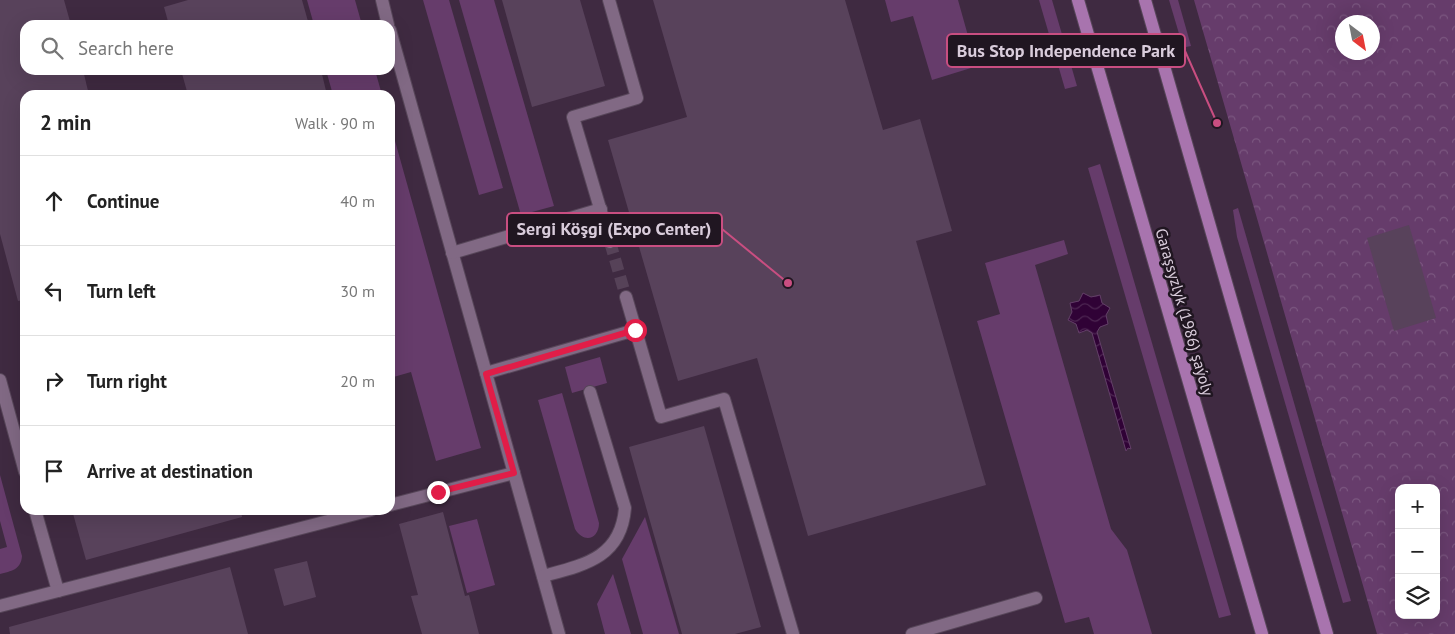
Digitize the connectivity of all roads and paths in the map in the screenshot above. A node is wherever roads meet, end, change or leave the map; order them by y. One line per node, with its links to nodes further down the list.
1 (382, 0): 5 (lane)
2 (609, 0): 7 (lane)
3 (1078, 0): 28 (main road, Garaşsyzlyk (1986) şaýoly)
4 (1145, 0): 29 (main road)
5 (387, 20)
6 (395, 48): 9 (lane)
7 (601, 209): 8 (lane); 9 (lane)
8 (610, 242)
9 (452, 253): 12 (lane)
10 (626, 297): 11 (lane)
11 (635, 330): 12 (lane); 26 (lane)
12 (486, 374): 17 (lane)
13 (0, 380): 15 (lane)
14 (590, 392): 21 (lane)
15 (3, 404): 16 (lane)
16 (20, 457)
17 (514, 473): 18 (lane); 21 (lane)
18 (395, 504)
19 (36, 515): 22 (lane)
20 (352, 515): 22 (lane)
21 (543, 576): 25 (lane)
22 (58, 591): 24 (lane)
23 (1036, 598): 27 (lane)
24 (0, 606)
25 (559, 634)
26 (793, 634)
27 (912, 634)
28 (1262, 634)
29 (1327, 634)

